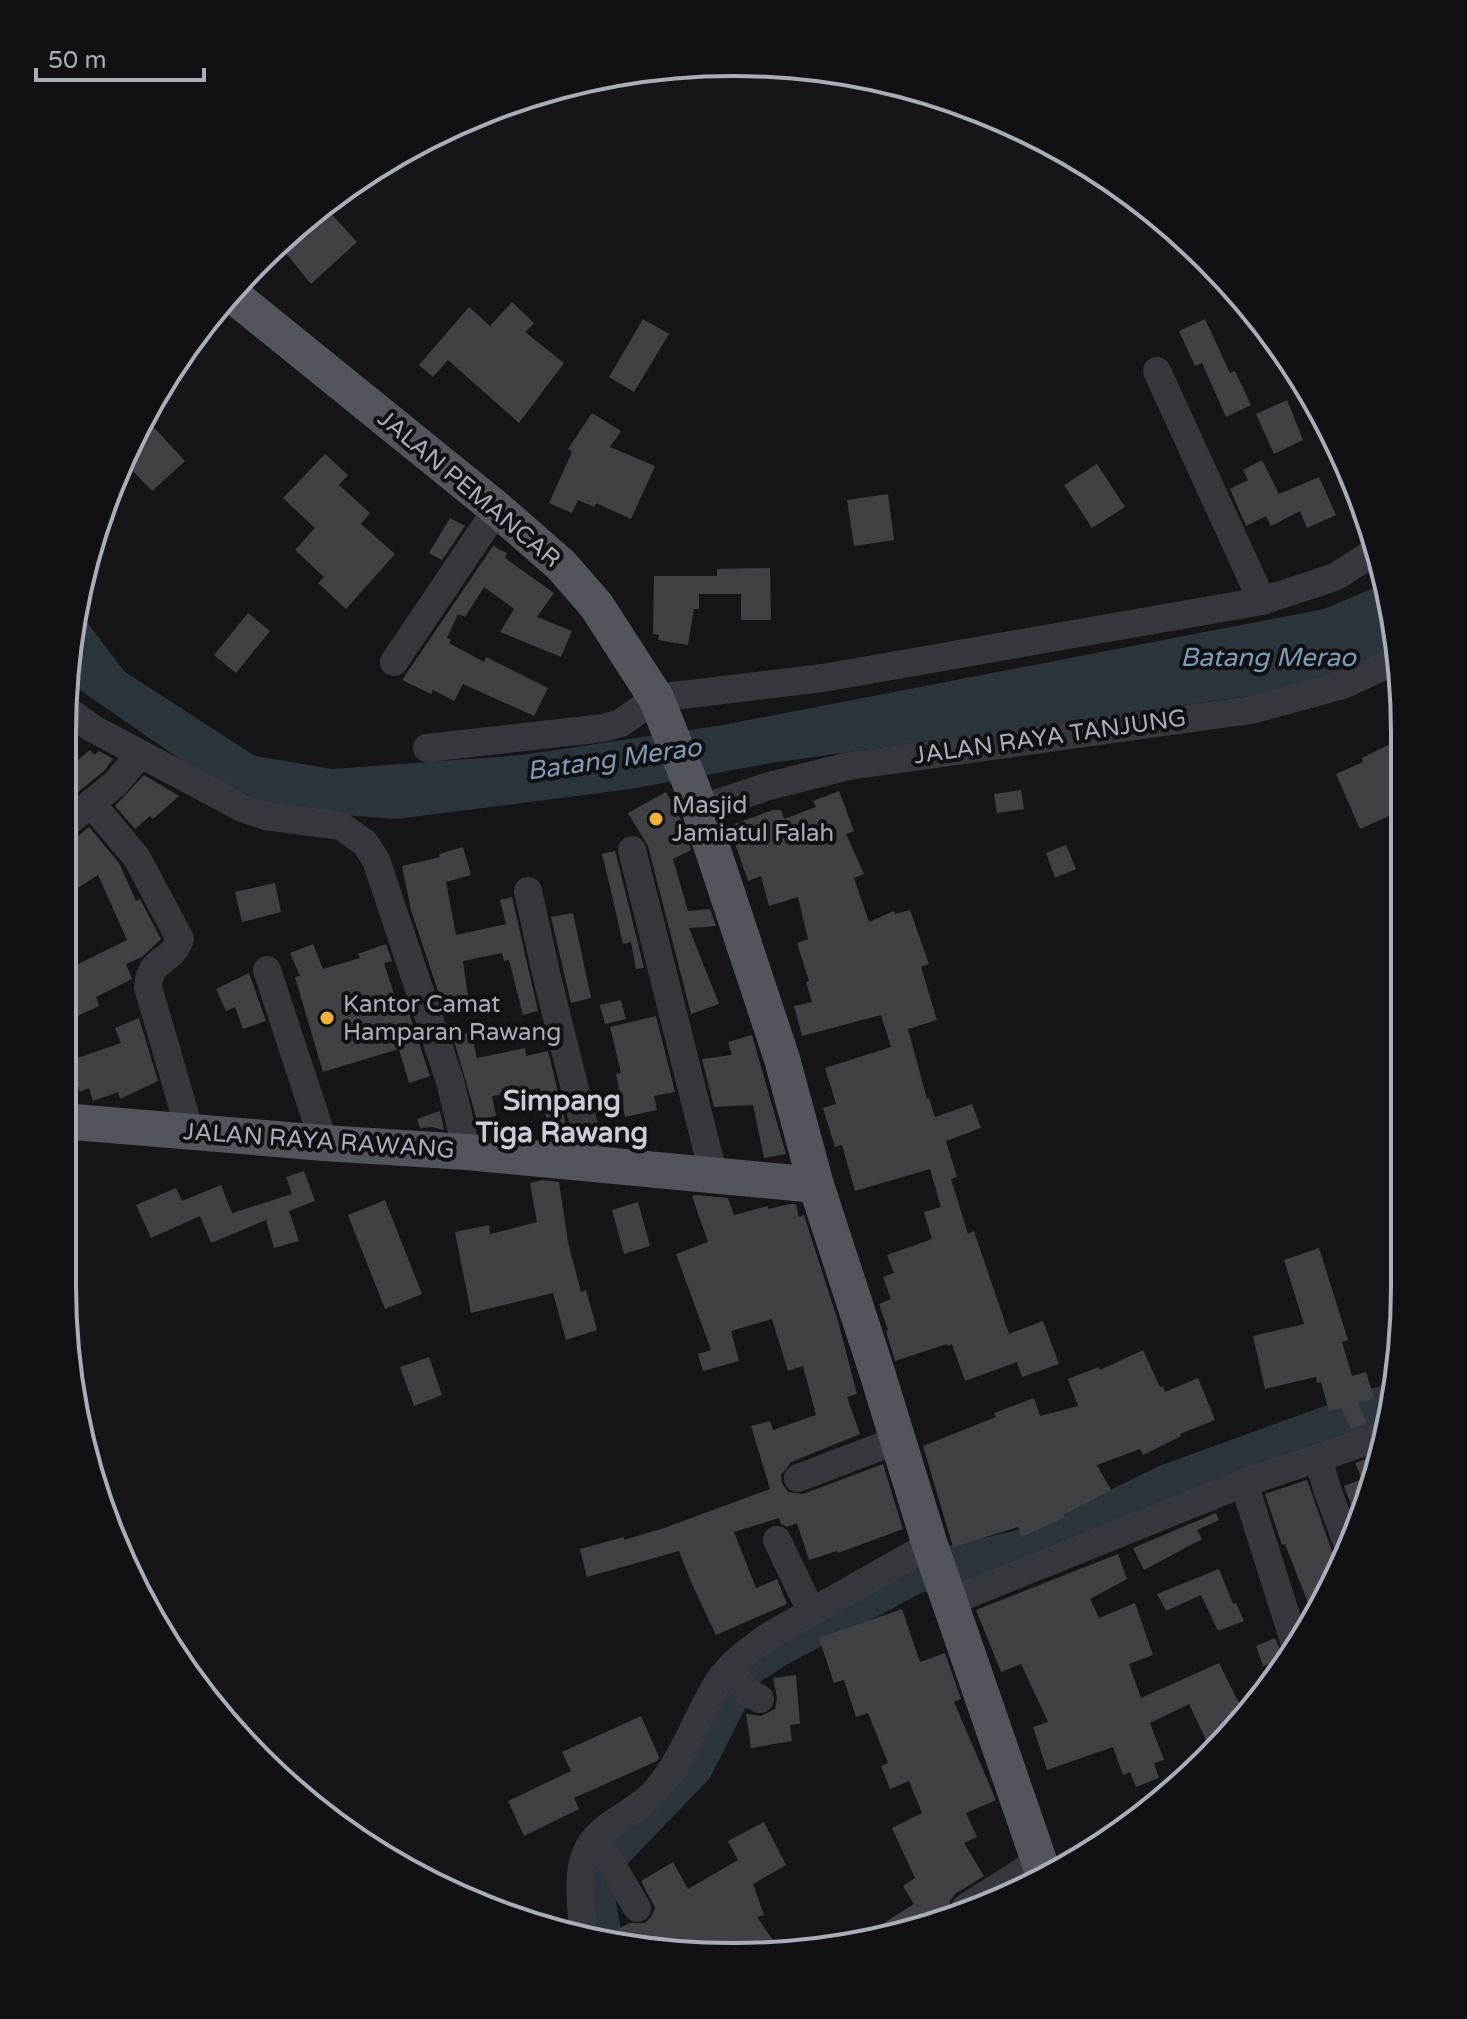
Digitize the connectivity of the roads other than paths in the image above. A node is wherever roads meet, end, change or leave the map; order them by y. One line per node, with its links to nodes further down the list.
1 (239, 300): 3 (main road, JALAN PEMANCAR)
2 (1157, 371): 5 (street)
3 (497, 509): 6 (street); 8 (main road, JALAN PEMANCAR)
4 (1367, 557): 5 (street)
5 (1262, 601): 8 (street)
6 (394, 662)
7 (1387, 665): 12 (street, JALAN RAYA TANJUNG)
8 (660, 707): 10 (street); 12 (main road, JALAN PEMANCAR)
9 (76, 717): 11 (street)
10 (427, 748)
11 (140, 754): 13 (street); 21 (street)
12 (696, 800): 24 (main road, JALAN PEMANCAR)
13 (91, 803): 14 (street); 19 (street)
14 (76, 815)
15 (632, 850): 23 (street)
16 (528, 891): 22 (street)
17 (267, 970): 20 (street)
18 (76, 1122): 19 (main road, JALAN RAYA RAWANG)
19 (190, 1132): 20 (main road, JALAN RAYA RAWANG)
20 (324, 1143): 21 (main road, JALAN RAYA RAWANG)
21 (467, 1152): 22 (main road, JALAN RAYA RAWANG)
22 (594, 1165): 23 (main road, JALAN RAYA RAWANG)
23 (714, 1177): 24 (main road, JALAN RAYA RAWANG)
24 (816, 1185): 26 (main road, JALAN PEMANCAR)
25 (1373, 1439): 27 (street)
26 (898, 1440): 28 (street); 32 (main road, JALAN PEMANCAR)
27 (1318, 1458): 29 (street); 30 (street)
28 (798, 1478)
29 (1244, 1483): 33 (street); 35 (street)
30 (1343, 1532)
31 (777, 1540): 34 (street)
32 (932, 1551): 33 (main road, JALAN PEMANCAR); 34 (street)
33 (947, 1597): 37 (main road, JALAN PEMANCAR)
34 (811, 1611): 36 (street)
35 (1291, 1633)
36 (599, 1842): 38 (street); 39 (street)
37 (1041, 1866)
38 (637, 1908)
39 (583, 1925)

